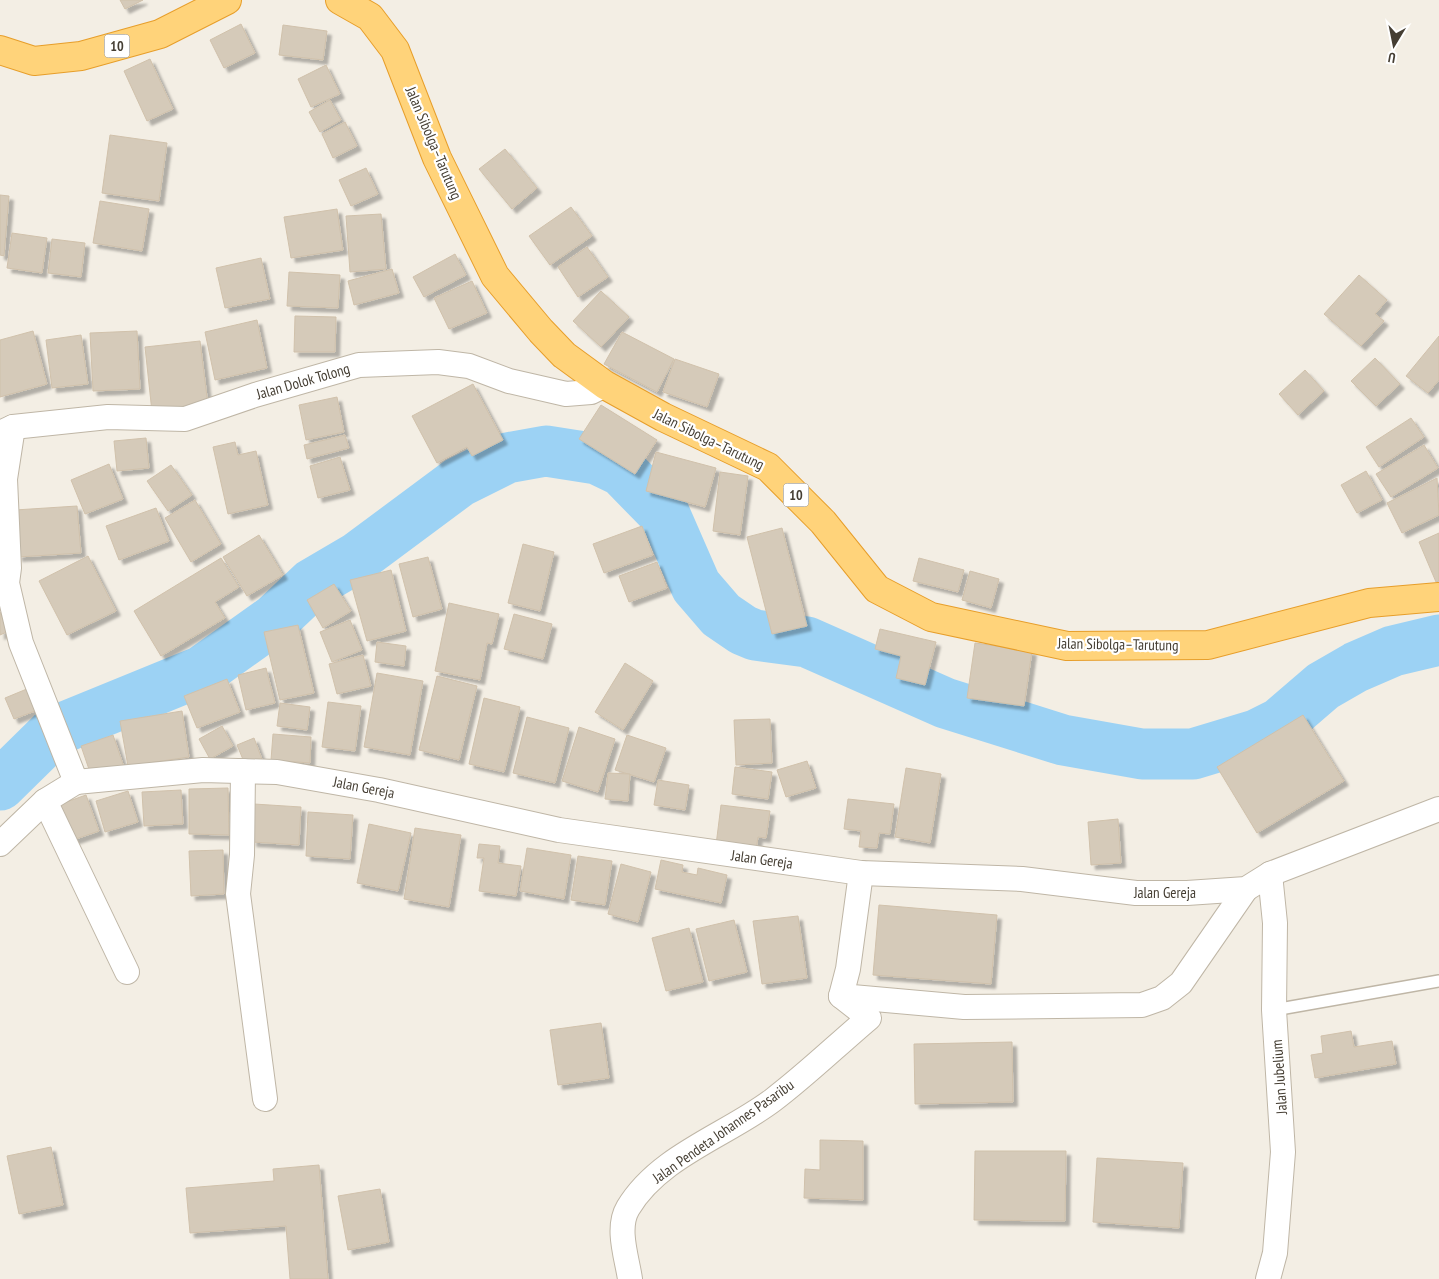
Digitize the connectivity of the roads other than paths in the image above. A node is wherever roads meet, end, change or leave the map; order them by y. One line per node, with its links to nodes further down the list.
1 (227, 0): 3 (highway, 10)
2 (340, 0): 4 (highway, Jalan Sibolga–Tarutung / 10)
3 (0, 50)
4 (605, 384): 5 (street, Jalan Dolok Tolong); 7 (highway, Jalan Sibolga–Tarutung / 10)
5 (7, 430): 6 (street)
6 (4, 582): 9 (street)
7 (1439, 597)
8 (243, 771): 9 (street, Jalan Gereja); 13 (street, Jalan Gereja); 20 (street)
9 (73, 775): 10 (street)
10 (45, 801): 12 (street); 16 (street)
11 (1439, 809): 14 (street, Jalan Gereja)
12 (0, 844)
13 (861, 873): 15 (street, Jalan Gereja); 18 (street)
14 (1270, 874): 15 (street, Jalan Gereja); 19 (street, Jalan Jubelium)
15 (1246, 889): 18 (street)
16 (127, 972)
17 (1439, 981): 19 (lane)
18 (841, 996): 21 (street, Jalan Pendeta Johannes Pasaribu)
19 (1274, 1010): 22 (street, Jalan Jubelium)
20 (265, 1099)
21 (630, 1279)
22 (1268, 1279)

